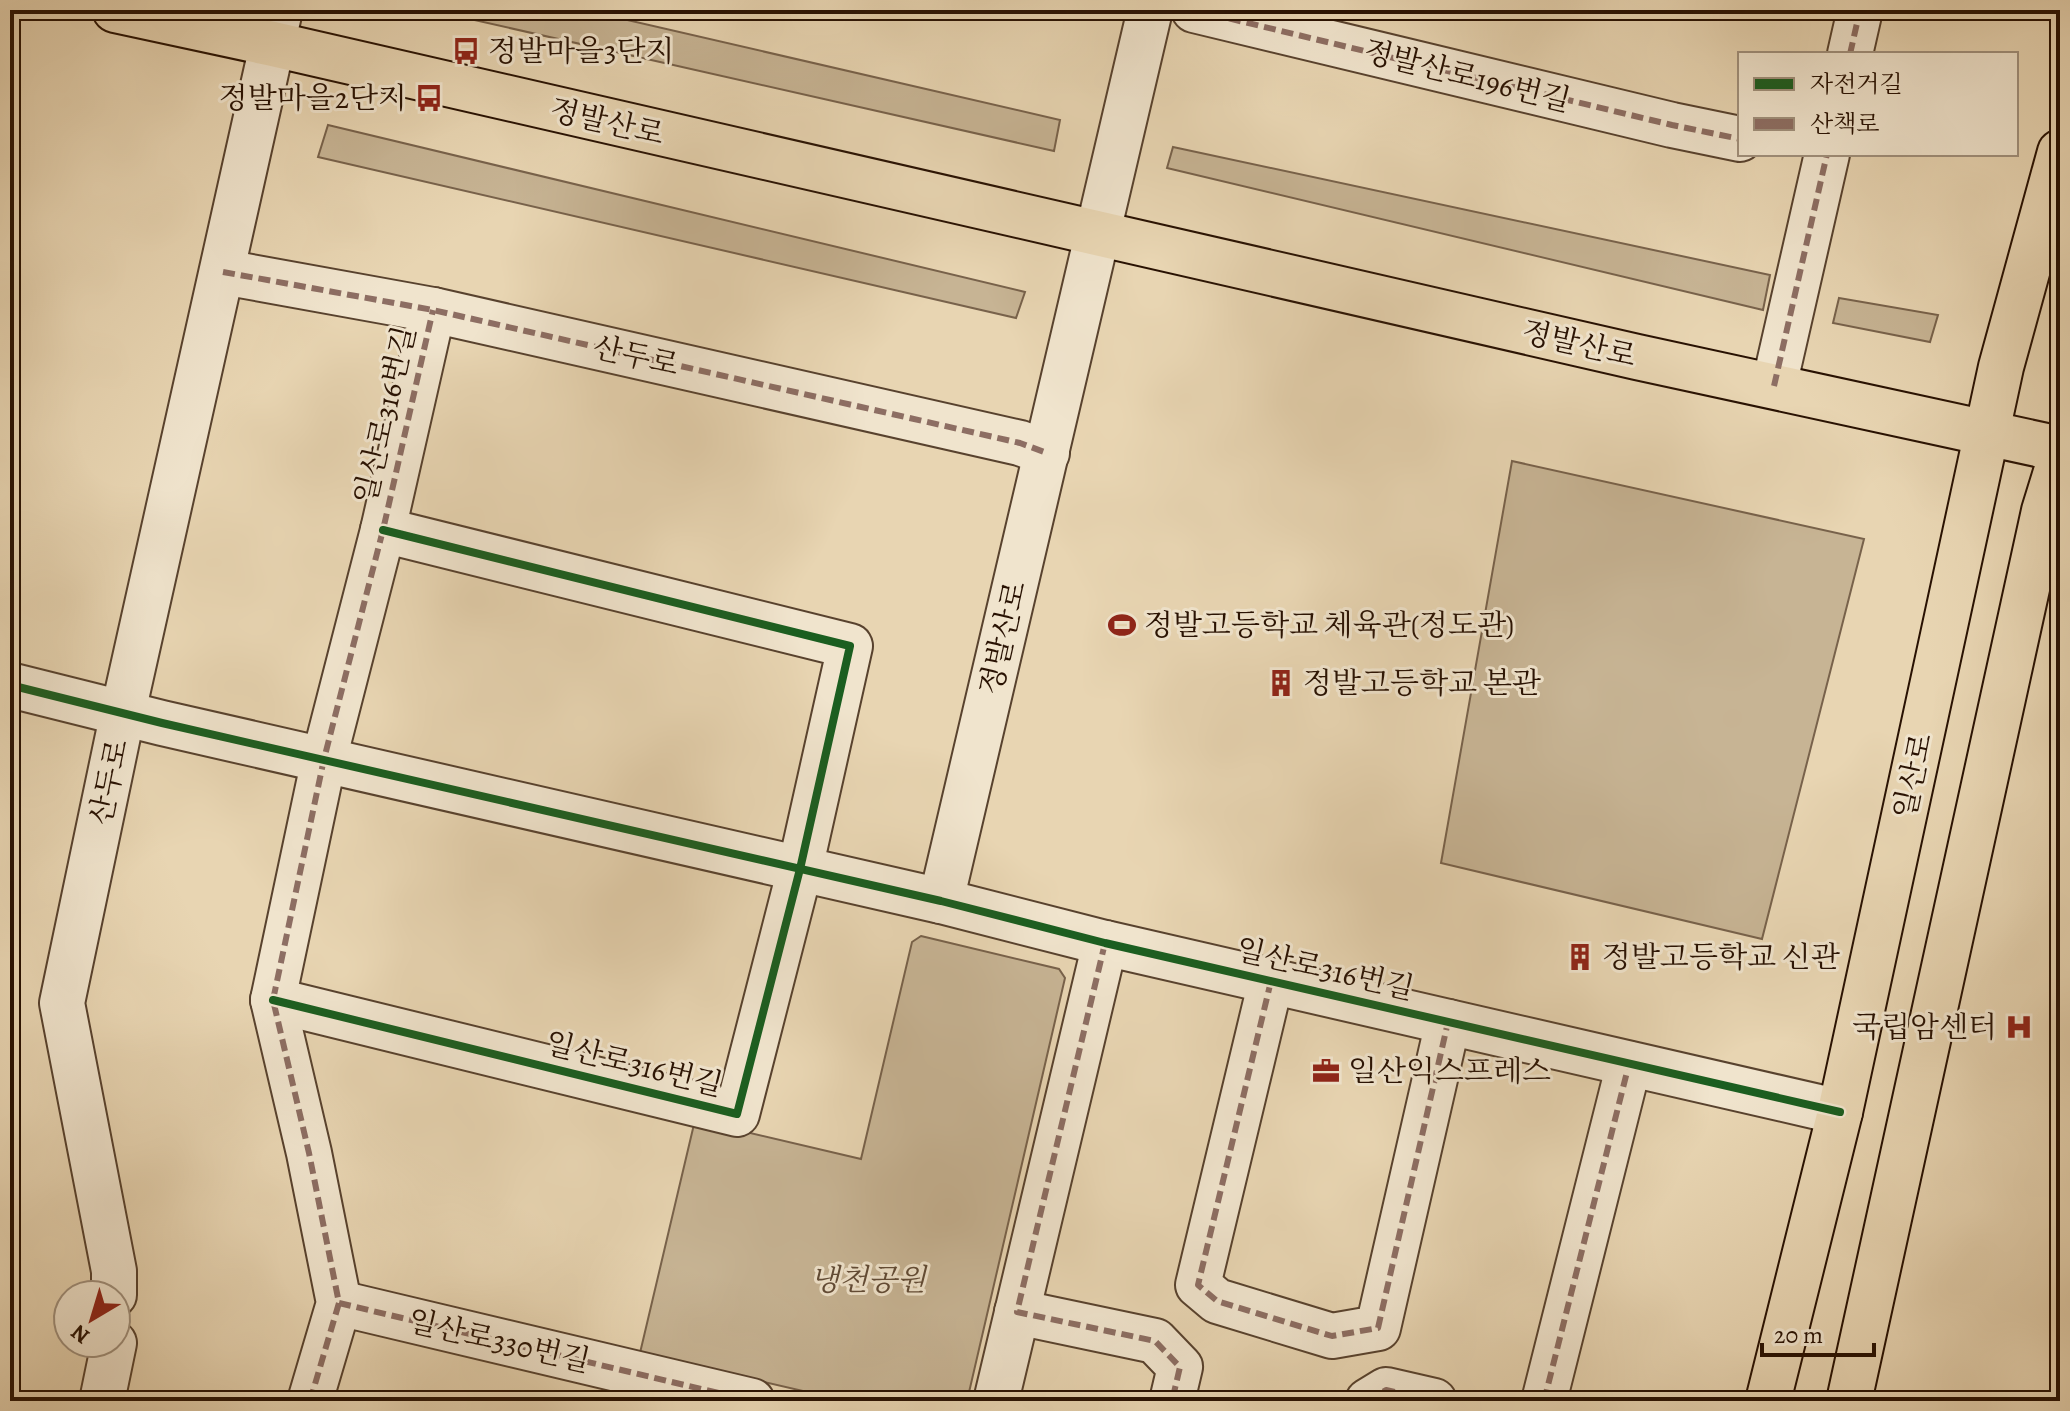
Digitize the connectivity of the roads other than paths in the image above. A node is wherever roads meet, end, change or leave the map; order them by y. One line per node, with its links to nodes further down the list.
1 (115, 10): 5 (main road, 정발산로)
2 (1150, 10): 10 (street)
3 (1194, 10): 7 (street, 정발산로196번길)
4 (1860, 10): 6 (street)
5 (277, 27): 10 (main road, 정발산로); 11 (street, 산두로)
6 (1850, 52)
7 (1738, 139)
8 (2060, 152): 14 (main road, 일산로)
9 (1822, 156): 13 (street)
10 (1098, 234): 13 (main road, 정발산로); 16 (street, 정발산로)
11 (223, 272): 12 (street, 산두로); 20 (street, 산두로)
12 (433, 310): 16 (street, 산두로); 18 (street, 일산로316번길)
13 (1774, 386): 14 (main road, 정발산로)
14 (1986, 432): 15 (main road, 정발산로); 29 (main road, 일산로)
15 (2060, 449)
16 (1047, 453): 23 (street, 정발산로)
17 (2060, 459): 43 (main road)
18 (383, 530): 21 (street, 일산로316번길); 22 (street, 일산로316번길)
19 (10, 685): 20 (street, 일산로316번길)
20 (123, 712): 21 (street, 일산로316번길); 30 (street, 산두로)
21 (324, 759): 22 (street, 일산로316번길); 26 (street, 일산로316번길)
22 (800, 869): 23 (street, 일산로316번길); 26 (street, 일산로316번길)
23 (941, 901): 24 (street, 일산로316번길)
24 (1105, 943): 25 (street, 일산로316번길); 32 (street)
25 (1271, 981): 27 (street, 일산로316번길); 27 (street, 일산로316번길)
26 (273, 1000): 31 (street, 일산로316번길)
27 (1448, 1022): 28 (street, 일산로316번길)
28 (1629, 1064): 29 (street, 일산로316번길); 41 (street)
29 (1840, 1112): 42 (main road, 일산로)
30 (114, 1279)
31 (339, 1303): 36 (street); 37 (street, 일산로330번길)
32 (1017, 1312): 34 (street); 38 (street)
33 (111, 1359): 35 (street)
34 (1176, 1384)
35 (102, 1401)
36 (310, 1401)
37 (752, 1401)
38 (996, 1401)
39 (1368, 1401): 40 (street)
40 (1434, 1401)
41 (1544, 1401)
42 (1768, 1401)
43 (1849, 1401)

